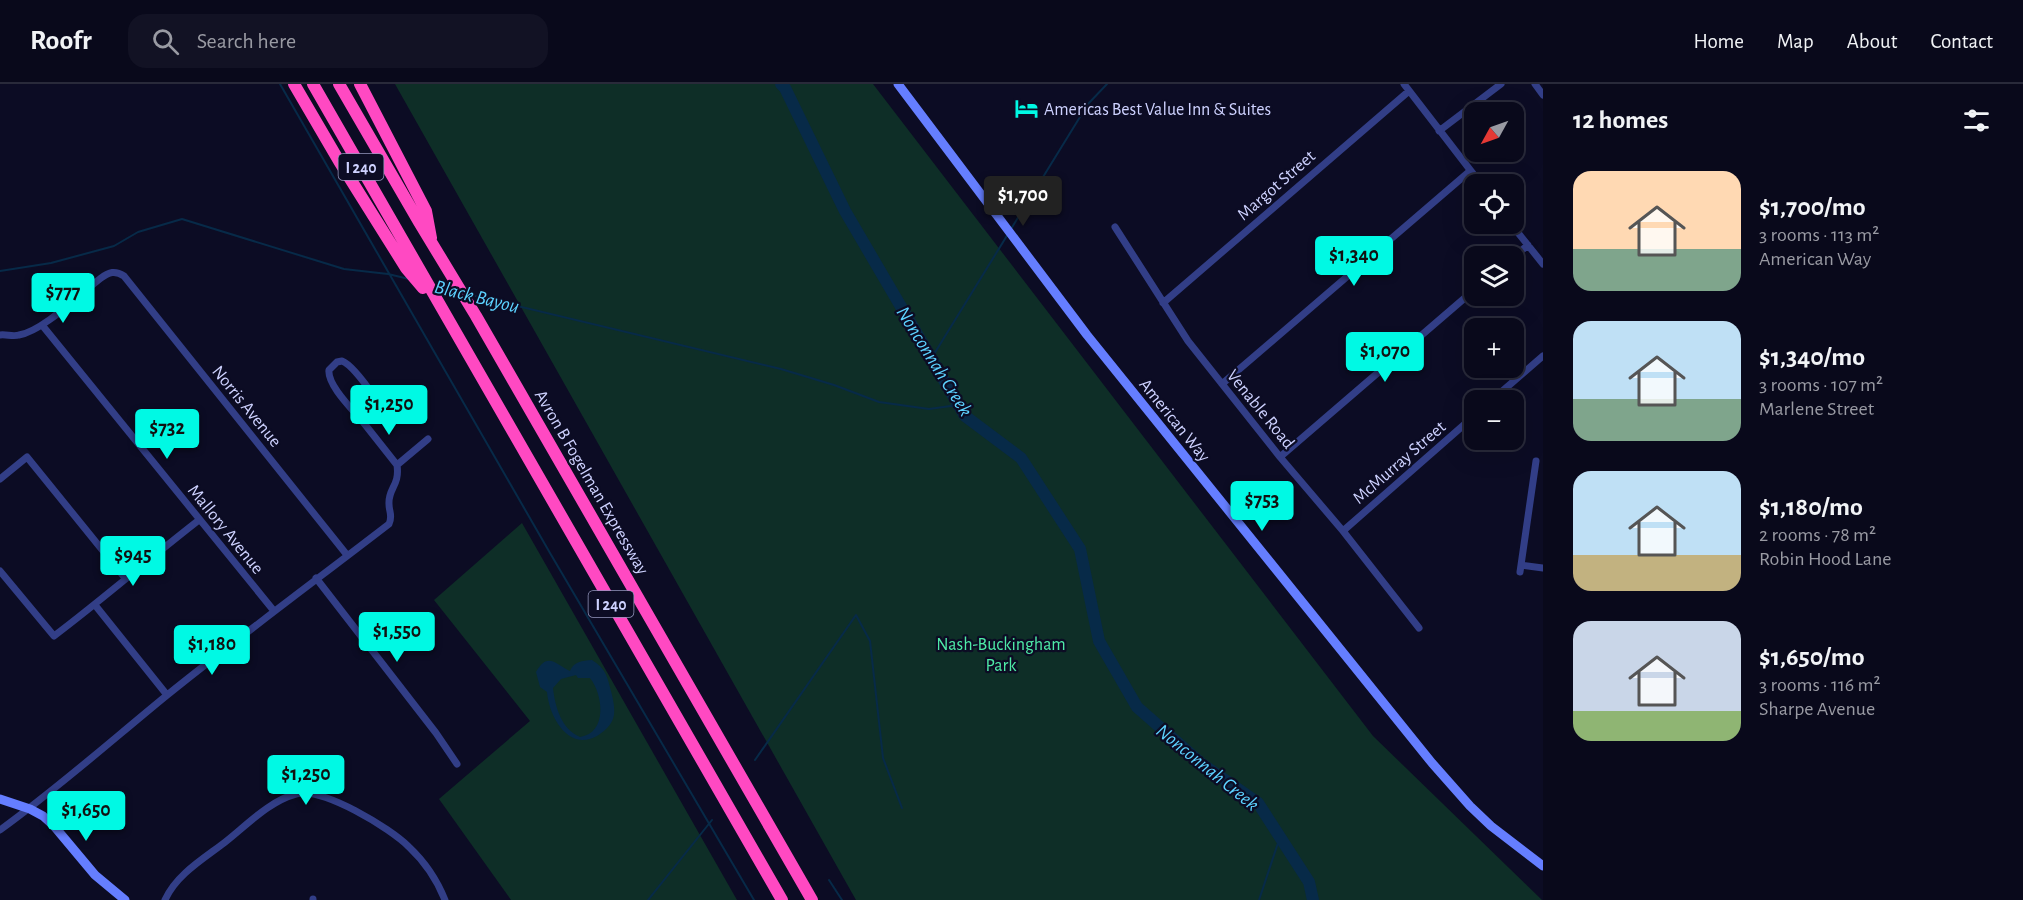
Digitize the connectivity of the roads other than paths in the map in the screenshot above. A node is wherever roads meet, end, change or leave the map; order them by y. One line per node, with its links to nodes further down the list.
1 (294, 84): 22 (highway)
2 (313, 84): 22 (highway, I 240)
3 (339, 84): 18 (highway, Avron B Fogelman Expressway / I 240)
4 (360, 84): 18 (highway)
5 (898, 84): 52 (main road, American Way)
6 (1404, 84): 9 (street)
7 (1501, 84): 11 (street)
8 (1534, 84): 10 (street)
9 (1409, 91): 11 (street); 21 (street, Margot Street)
10 (1543, 95)
11 (1439, 131): 12 (street)
12 (1470, 171): 13 (street); 26 (street)
13 (1472, 174)
14 (1114, 227): 21 (street, Venable Road)
15 (1519, 234): 16 (street)
16 (1528, 245): 17 (street); 19 (street)
17 (1524, 248)
18 (436, 250): 57 (highway, Avron B Fogelman Expressway / I 240)
19 (1543, 264)
20 (1464, 299): 31 (street)
21 (1163, 303): 26 (street, Venable Road)
22 (441, 309): 56 (highway, I 240)
23 (42, 325): 24 (street); 37 (street, Mallory Avenue); 39 (street, Norris Avenue)
24 (0, 335)
25 (1543, 356): 27 (street)
26 (1222, 384): 31 (street, Venable Road)
27 (1504, 390)
28 (363, 422): 28 (street); 33 (street)
29 (1464, 425): 38 (street, McMurray Street)
30 (428, 439): 33 (street)
31 (1280, 456): 38 (street, Venable Road)
32 (1536, 461): 35 (street)
33 (397, 465): 39 (street)
34 (1543, 473): 35 (street)
35 (1534, 477): 40 (street)
36 (0, 479): 42 (street)
37 (199, 520): 42 (street); 45 (street, Mallory Avenue)
38 (1343, 531): 46 (street, Venable Road)
39 (347, 555): 43 (street)
40 (1543, 568)
41 (0, 571): 44 (street)
42 (125, 578): 44 (street)
43 (316, 578): 45 (street); 48 (street)
44 (95, 605): 47 (street)
45 (274, 611): 47 (street)
46 (1419, 628)
47 (167, 695): 50 (street)
48 (457, 764)
49 (0, 799): 50 (main road)
50 (30, 809): 51 (street); 53 (main road)
51 (0, 830)
52 (1543, 866)
53 (125, 900)
54 (165, 900): 55 (street)
55 (445, 900)
56 (782, 900)
57 (812, 900)

